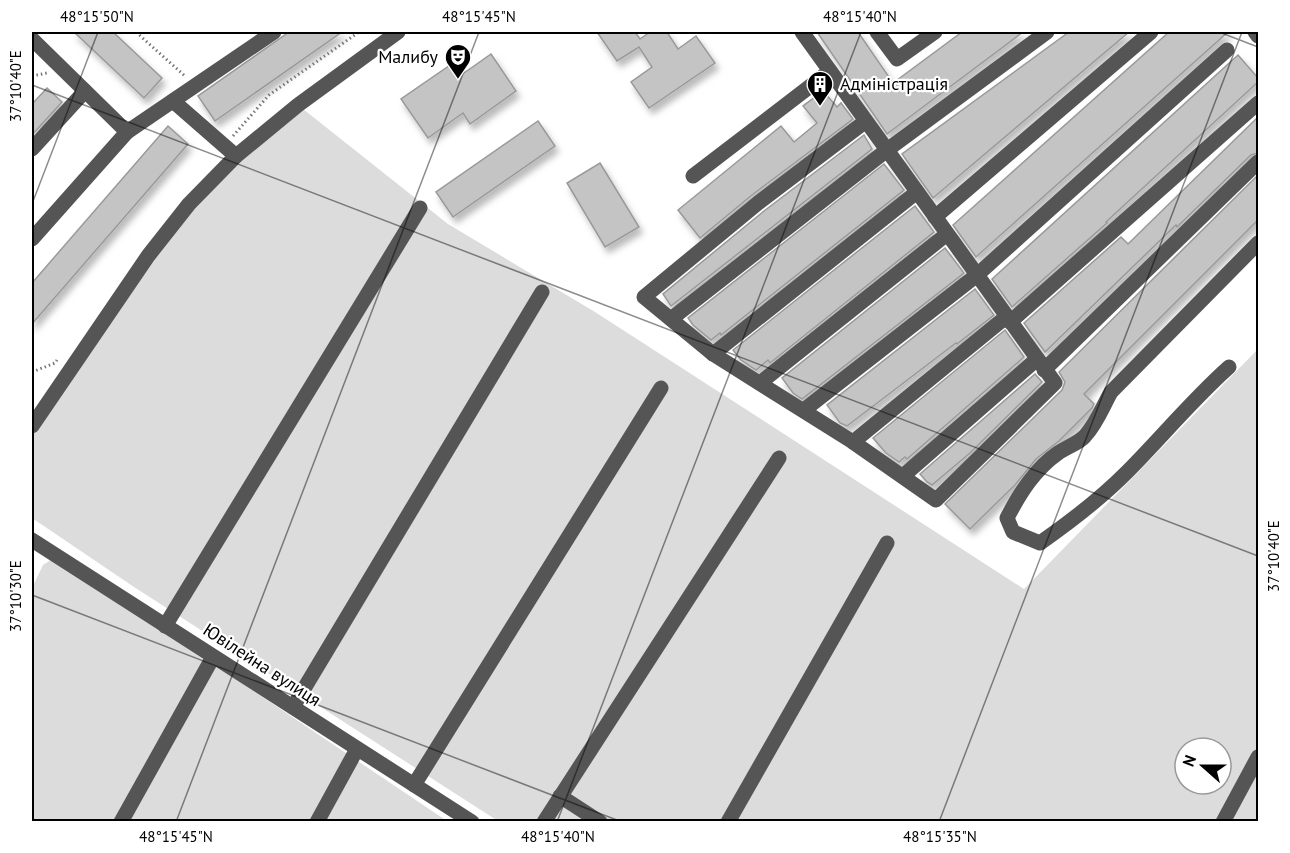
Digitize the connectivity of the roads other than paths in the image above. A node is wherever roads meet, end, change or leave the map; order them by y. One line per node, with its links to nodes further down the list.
1 (274, 32): 14 (street)
2 (398, 32): 20 (street)
3 (802, 32): 12 (street)
4 (877, 32): 5 (street)
5 (935, 32)
6 (1047, 32): 19 (street)
7 (1151, 32): 25 (street)
8 (1256, 32): 9 (street)
9 (1258, 36)
10 (32, 39): 13 (street)
11 (1227, 50): 29 (street)
12 (830, 71): 16 (street); 22 (street)
13 (85, 91): 17 (street); 18 (street)
14 (173, 101): 17 (street); 20 (street)
15 (1258, 103): 32 (street)
16 (866, 121): 19 (street); 31 (street)
17 (127, 132): 27 (street)
18 (32, 149)
19 (887, 150): 23 (street); 31 (street)
20 (236, 156): 39 (street)
21 (1258, 162): 34 (street)
22 (693, 176)
23 (917, 192): 25 (street); 33 (street)
24 (420, 208): 45 (street)
25 (935, 217): 26 (street)
26 (947, 234): 29 (street); 36 (street)
27 (32, 239)
28 (1258, 243): 35 (street)
29 (976, 275): 32 (street); 38 (street)
30 (542, 292): 47 (street)
31 (671, 319): 33 (street)
32 (1008, 319): 34 (street); 40 (street)
33 (713, 354): 36 (street)
34 (1041, 365): 42 (street); 42 (street)
35 (1229, 367)
36 (760, 383): 38 (street)
37 (661, 388): 50 (street)
38 (804, 410): 40 (street)
39 (32, 426)
40 (853, 442): 42 (street)
41 (779, 458): 51 (street)
42 (903, 476)
43 (32, 540): 45 (street, Ювілейна вулиця)
44 (887, 543): 57 (street)
45 (165, 626): 46 (street, Ювілейна вулиця)
46 (213, 657): 47 (street, Ювілейна вулиця); 52 (street)
47 (293, 707): 48 (street, Ювілейна вулиця)
48 (357, 749): 50 (street, Ювілейна вулиця); 53 (street)
49 (1258, 757): 58 (street)
50 (414, 785): 54 (street, Ювілейна вулиця)
51 (560, 796): 55 (street); 56 (street)
52 (121, 822)
53 (317, 822)
54 (472, 822)
55 (543, 822)
56 (600, 822)
57 (728, 822)
58 (1223, 822)

